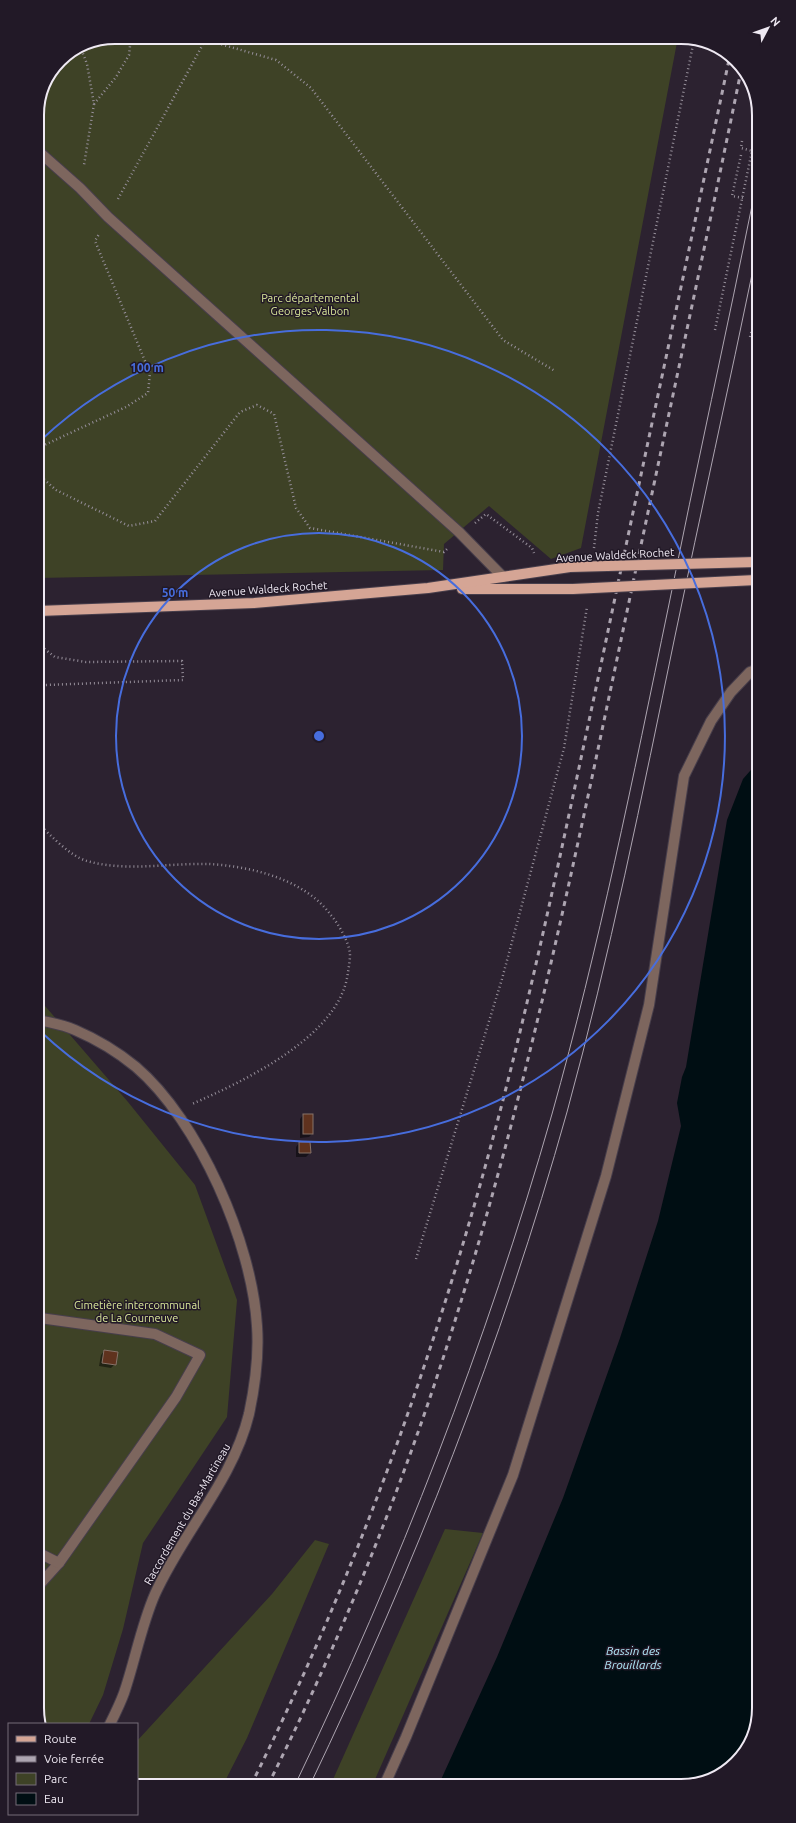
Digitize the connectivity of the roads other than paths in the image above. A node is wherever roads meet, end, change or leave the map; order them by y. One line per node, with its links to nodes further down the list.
1 (44, 156): 3 (lane)
2 (752, 562): 3 (main road, Avenue Waldeck Rochet, bridge)
3 (503, 577): 5 (main road, Avenue Waldeck Rochet)
4 (752, 580): 5 (main road, Avenue Waldeck Rochet, bridge)
5 (428, 588): 6 (main road, Avenue Waldeck Rochet)
6 (44, 611)
7 (752, 671): 14 (lane)
8 (44, 1021): 13 (lane, Raccordement du Bas-Martineau)
9 (44, 1319): 11 (lane)
10 (44, 1555): 11 (lane)
11 (58, 1562): 12 (lane)
12 (44, 1579)
13 (110, 1723)
14 (387, 1779)

